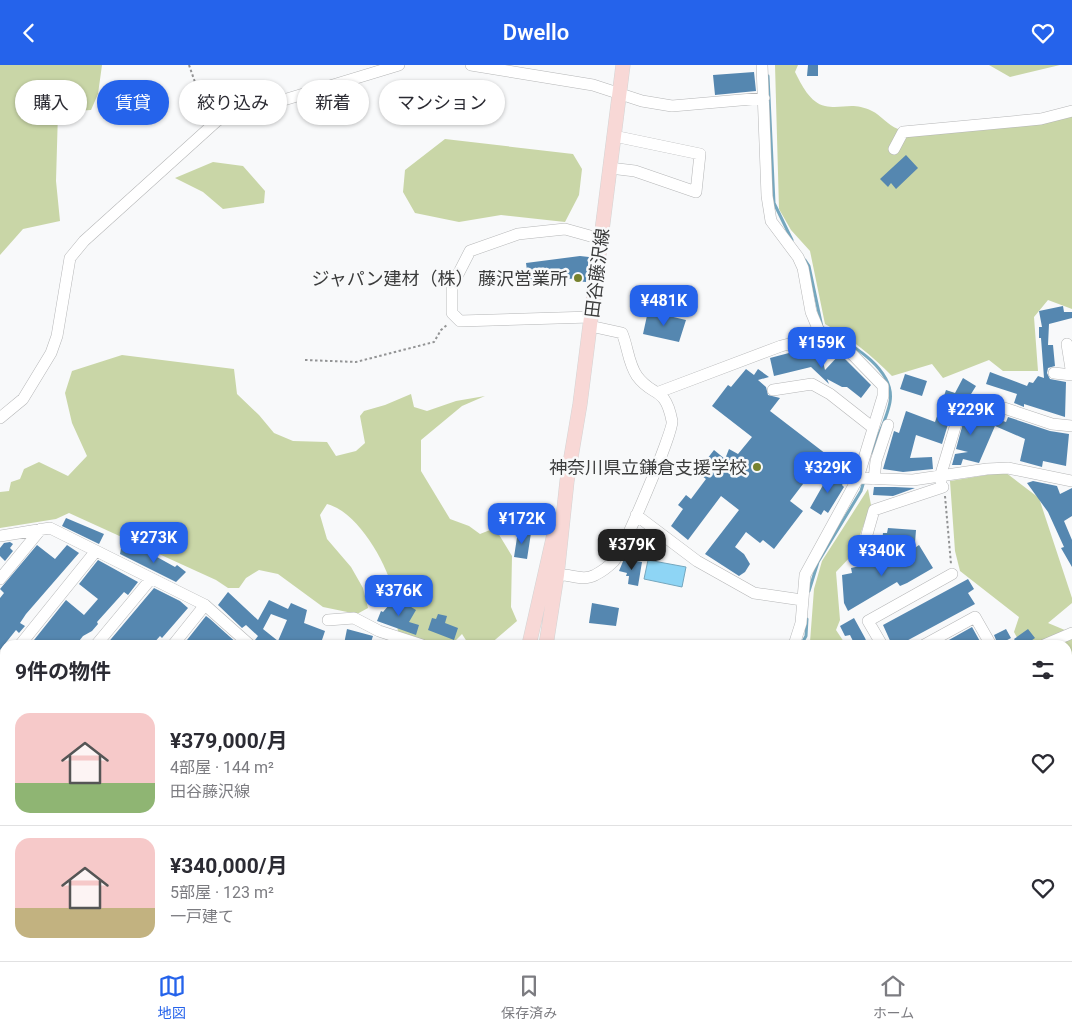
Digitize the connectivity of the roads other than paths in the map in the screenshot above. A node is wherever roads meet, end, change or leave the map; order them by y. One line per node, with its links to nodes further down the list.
1 (399, 65): 19 (street)
2 (471, 65): 5 (street)
3 (622, 65): 5 (main road, 田谷藤沢線)
4 (762, 65): 6 (street)
5 (620, 92): 6 (street); 8 (main road, 田谷藤沢線)
6 (764, 99): 13 (street)
7 (1072, 111): 9 (street)
8 (614, 136): 10 (main road, 田谷藤沢線); 10 (street)
9 (894, 149)
10 (610, 168): 11 (main road, 田谷藤沢線)
11 (601, 239): 12 (main road, 田谷藤沢線); 12 (street)
12 (591, 322): 17 (street); 26 (main road, 田谷藤沢線)
13 (820, 336): 17 (street); 23 (street)
14 (1067, 344): 15 (street)
15 (1054, 373)
16 (773, 390): 23 (street)
17 (659, 392): 29 (street)
18 (1004, 408): 22 (street)
19 (0, 418)
20 (888, 425): 25 (street)
21 (956, 425): 28 (street)
22 (1072, 426)
23 (872, 427): 24 (street)
24 (858, 478): 25 (street); 39 (street)
25 (874, 479): 28 (street)
26 (567, 481): 35 (main road, 田谷藤沢線); 38 (main road, 田谷藤沢線)
27 (1072, 481): 28 (street)
28 (942, 485): 33 (street)
29 (636, 515): 35 (street); 39 (street)
30 (41, 529): 31 (street); 32 (street); 36 (street)
31 (0, 535)
32 (95, 552): 37 (street); 43 (street)
33 (860, 559)
34 (952, 573): 51 (street)
35 (558, 575): 38 (street); 49 (main road, 田谷藤沢線)
36 (0, 579)
37 (150, 580): 40 (street); 44 (street)
38 (541, 586): 48 (main road, 田谷藤沢線)
39 (802, 600): 50 (street)
40 (205, 605): 45 (street); 46 (street)
41 (328, 620): 47 (street)
42 (1072, 633): 54 (street)
43 (24, 640)
44 (100, 640)
45 (177, 640)
46 (244, 640)
47 (407, 640)
48 (530, 640)
49 (547, 640)
50 (796, 640)
51 (879, 640)
52 (940, 640): 53 (street)
53 (988, 640)
54 (1056, 640)

